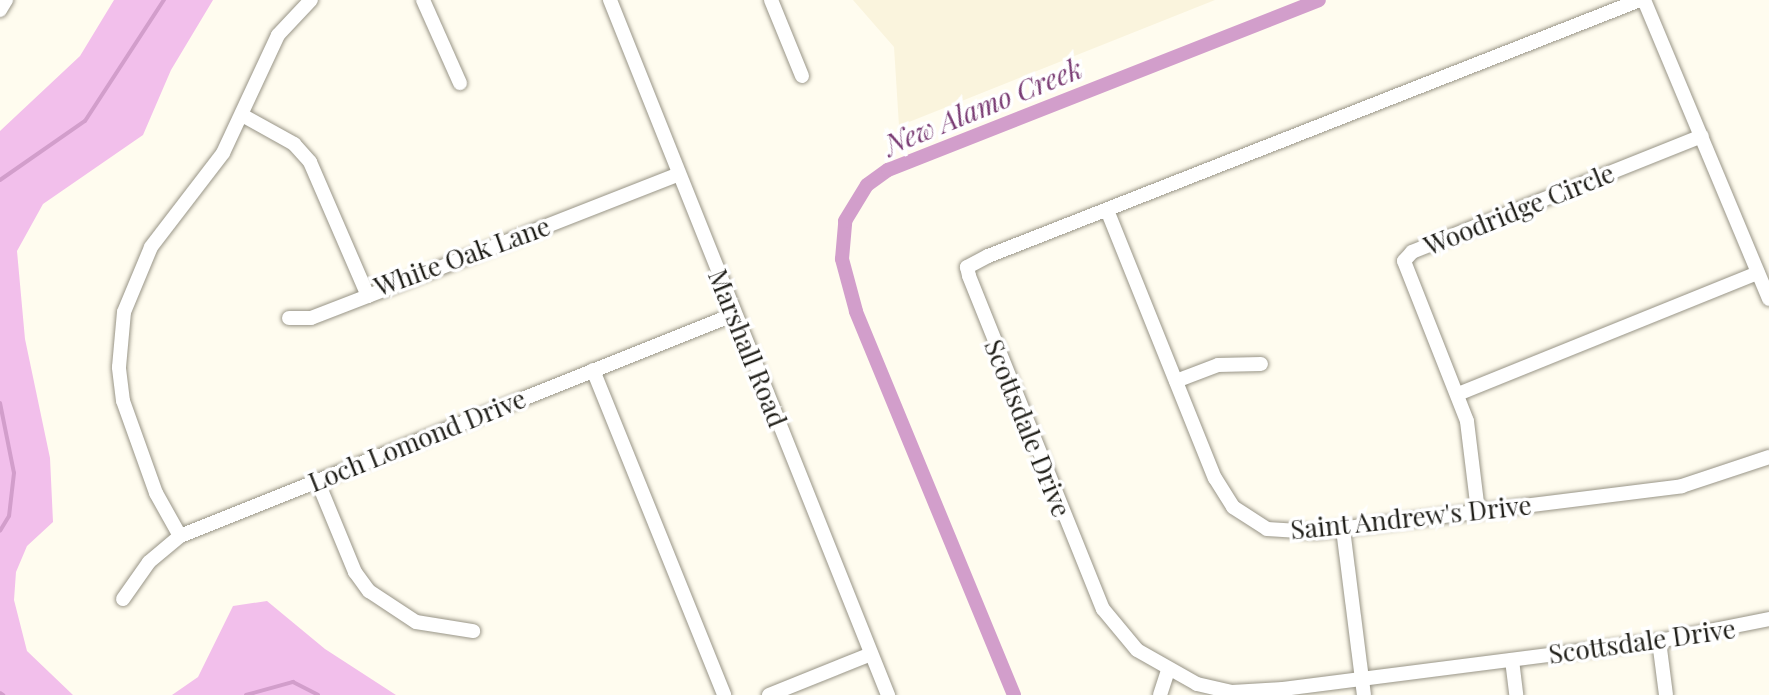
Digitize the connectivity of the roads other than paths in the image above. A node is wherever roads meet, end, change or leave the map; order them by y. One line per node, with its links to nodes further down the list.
1 (6, 0): 7 (street)
2 (311, 0): 10 (street)
3 (423, 0): 9 (street)
4 (610, 0): 12 (street, Marshall Road)
5 (771, 0): 8 (street)
6 (1642, 0): 11 (street); 13 (street, Scottsdale Drive)
7 (0, 10)
8 (802, 76)
9 (460, 83)
10 (242, 115): 15 (street, White Oak Lane); 27 (street)
11 (1702, 136): 14 (street); 22 (street, Woodridge Circle)
12 (679, 174): 15 (street, White Oak Lane); 17 (street, Marshall Road)
13 (1107, 210): 21 (street, Saint Andrew's Drive); 34 (street, Scottsdale Drive)
14 (1758, 273): 16 (street); 22 (street)
15 (368, 296): 18 (street)
16 (1769, 299)
17 (735, 314): 20 (street, Loch Lomond Drive); 32 (street, Marshall Road)
18 (289, 318)
19 (1261, 364): 21 (street)
20 (593, 370): 24 (street, Loch Lomond Drive); 36 (street)
21 (1176, 381): 26 (street, Saint Andrew's Drive)
22 (1458, 394): 25 (street, Woodridge Circle)
23 (1769, 457): 25 (street, Saint Andrew's Drive)
24 (317, 480): 27 (street, Loch Lomond Drive); 30 (street)
25 (1478, 511): 26 (street, Saint Andrew's Drive)
26 (1343, 529): 35 (street)
27 (180, 536): 28 (street, Loch Lomond Drive)
28 (123, 599)
29 (1769, 619): 31 (street, Scottsdale Drive)
30 (473, 631)
31 (1659, 641): 33 (street, Scottsdale Drive); 42 (street)
32 (871, 654): 37 (street); 38 (street, Marshall Road)
33 (1512, 660): 35 (street, Scottsdale Drive); 41 (street)
34 (1168, 671): 35 (street, Scottsdale Drive); 39 (street)
35 (1362, 678): 40 (street)
36 (724, 695)
37 (769, 695)
38 (888, 695)
39 (1160, 695)
40 (1364, 695)
41 (1516, 695)
42 (1666, 695)

